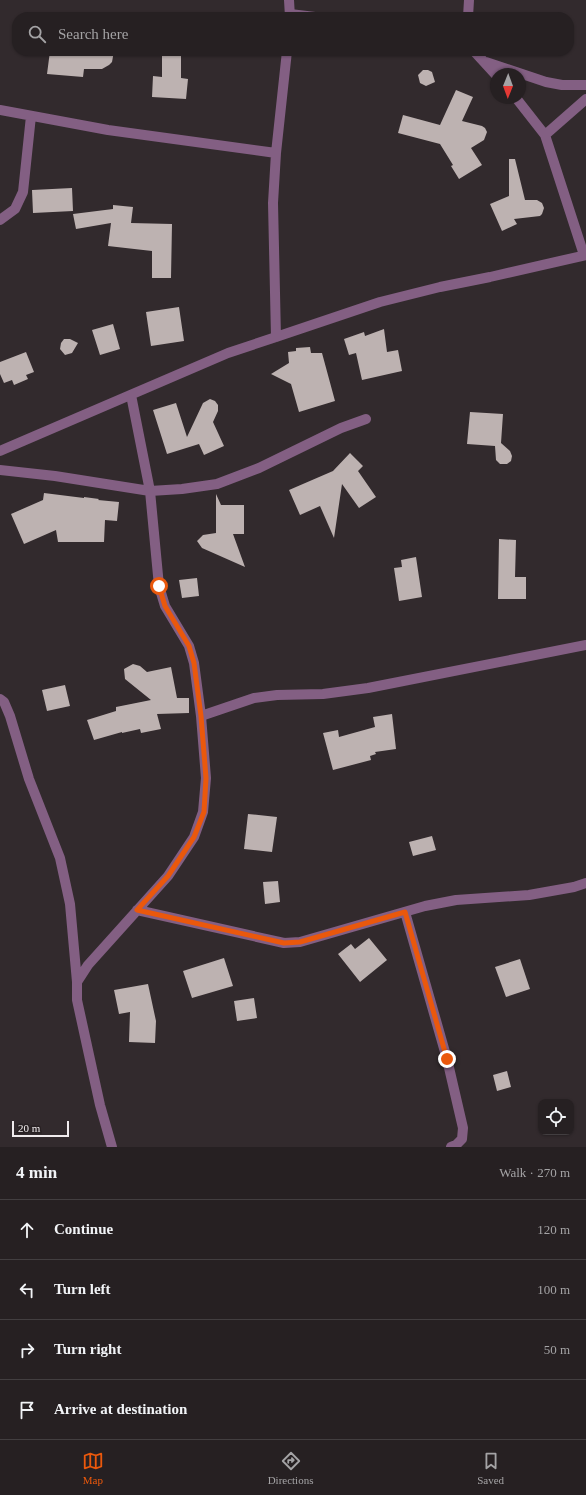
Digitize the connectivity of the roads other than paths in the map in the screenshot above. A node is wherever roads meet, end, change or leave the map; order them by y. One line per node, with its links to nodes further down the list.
1 (289, 0): 3 (street)
2 (468, 0): 4 (street)
3 (290, 12)
4 (468, 12)
5 (286, 56): 15 (street)
6 (479, 56): 7 (street)
7 (486, 62): 8 (street); 9 (street)
8 (491, 68)
9 (586, 85)
10 (586, 99): 14 (street)
11 (521, 104): 14 (street)
12 (0, 110): 13 (street)
13 (31, 116): 15 (street); 16 (street)
14 (546, 135): 17 (street)
15 (276, 153): 18 (street)
16 (0, 220)
17 (585, 255): 18 (street)
18 (276, 337): 19 (street)
19 (130, 395): 21 (street); 23 (street)
20 (366, 419): 23 (street)
21 (0, 451)
22 (0, 470): 23 (street)
23 (150, 491): 26 (street)
24 (586, 645): 26 (street)
25 (0, 699): 30 (street)
26 (201, 716): 28 (street)
27 (586, 883): 29 (street)
28 (137, 910): 29 (street); 30 (street)
29 (405, 912): 32 (street)
30 (77, 982): 31 (street)
31 (112, 1147)
32 (451, 1147)

